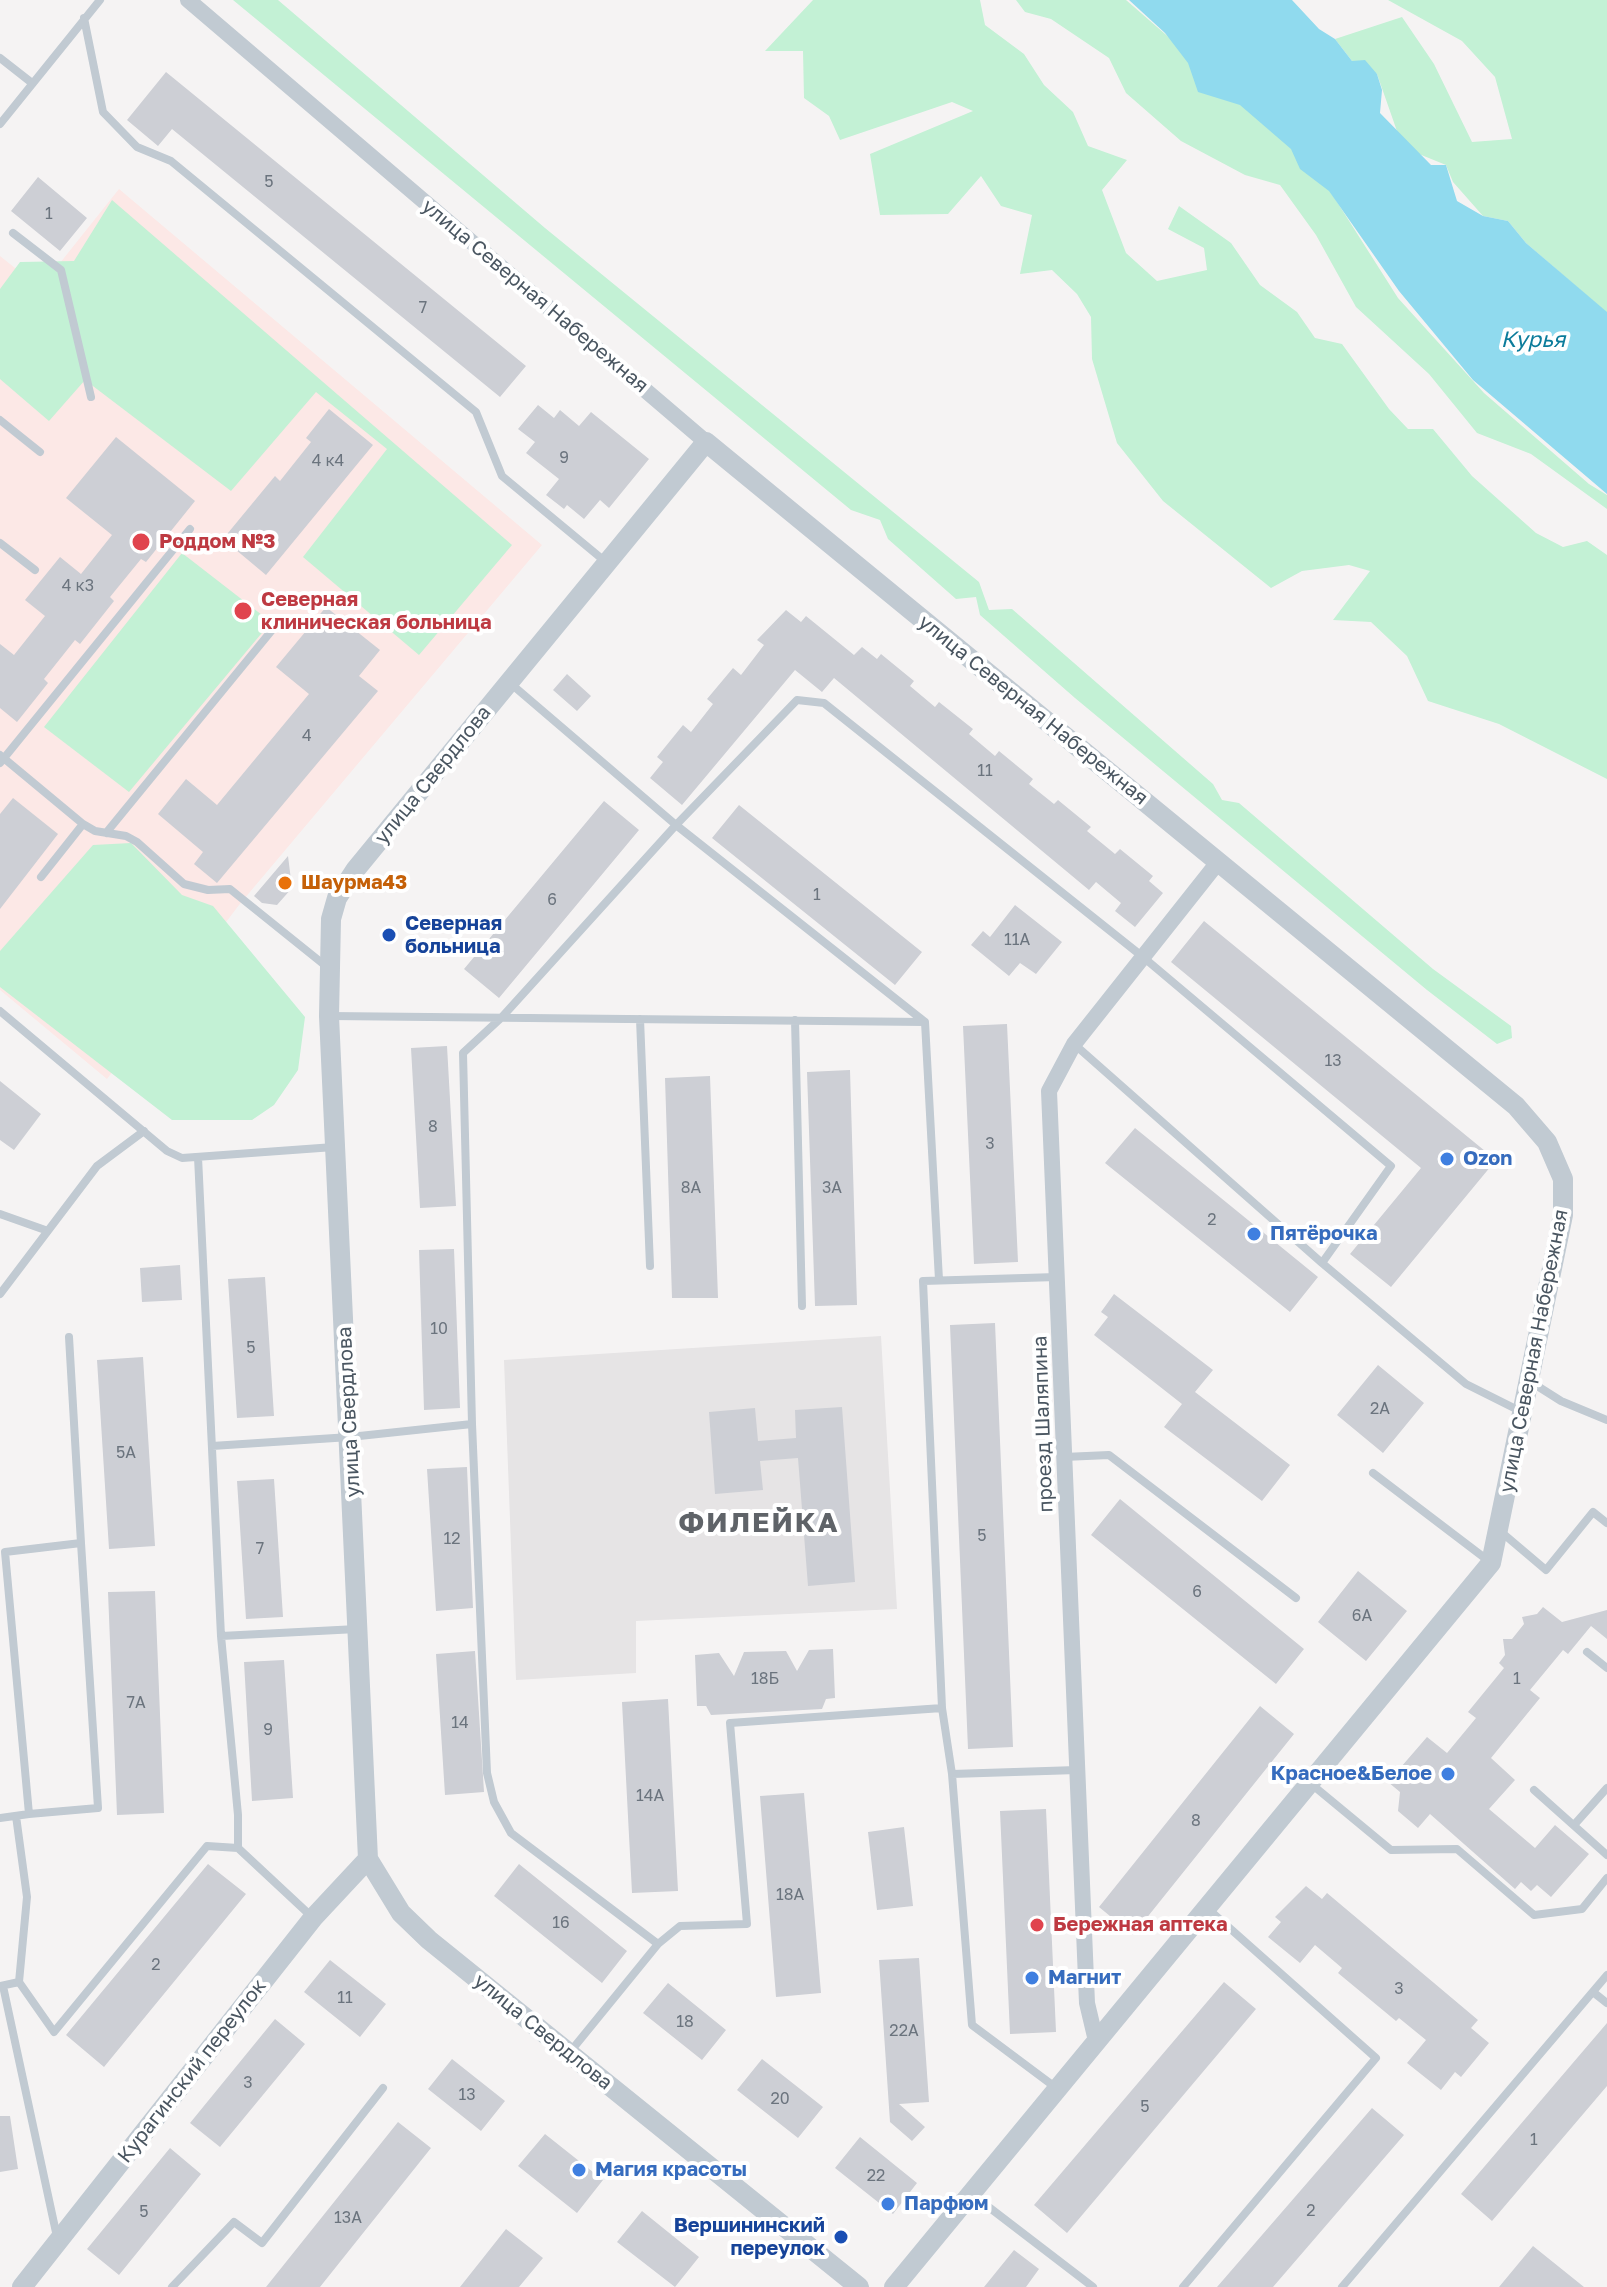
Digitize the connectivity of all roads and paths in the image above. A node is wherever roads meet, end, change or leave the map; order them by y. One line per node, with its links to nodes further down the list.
1 (100, 0): 3 (lane)
2 (188, 0): 10 (street, улица Северная Набережная)
3 (84, 18): 5 (lane); 14 (lane)
4 (0, 58): 5 (lane)
5 (32, 83): 6 (lane)
6 (0, 124)
7 (13, 233): 8 (lane)
8 (91, 397)
9 (0, 420): 11 (lane)
10 (706, 442): 14 (street, улица Свердлова); 22 (street, улица Северная Набережная)
11 (40, 452)
12 (190, 529): 18 (lane)
13 (0, 543): 15 (lane)
14 (607, 563): 17 (street, улица Свердлова)
15 (35, 570)
16 (277, 624): 21 (lane)
17 (509, 682): 20 (lane); 25 (street, улица Свердлова)
18 (1, 759): 19 (lane)
19 (83, 824): 21 (lane); 23 (lane)
20 (676, 825): 24 (lane); 28 (lane); 31 (lane)
21 (106, 833): 25 (lane)
22 (1219, 861): 24 (street, проезд Шаляпина); 45 (street, улица Северная Набережная)
23 (41, 877)
24 (1143, 957): 32 (street, проезд Шаляпина); 38 (lane)
25 (330, 970): 27 (street, улица Свердлова)
26 (0, 1011): 33 (lane)
27 (329, 1016): 28 (lane); 34 (street, улица Свердлова)
28 (502, 1017): 29 (lane); 48 (lane)
29 (640, 1019): 30 (lane); 39 (lane)
30 (795, 1020): 31 (lane); 43 (lane)
31 (925, 1022): 41 (lane)
32 (1074, 1044): 38 (lane); 40 (street, проезд Шаляпина)
33 (144, 1131): 35 (lane); 37 (lane)
34 (335, 1147): 35 (lane); 49 (street, улица Свердлова)
35 (198, 1157): 50 (lane)
36 (0, 1214): 37 (lane)
37 (48, 1231): 42 (lane)
38 (1322, 1263): 46 (lane)
39 (650, 1266)
40 (1057, 1277): 41 (lane); 51 (street, проезд Шаляпина)
41 (939, 1280): 62 (lane)
42 (0, 1294)
43 (802, 1306)
44 (69, 1337): 55 (lane)
45 (1530, 1382): 46 (street, улица Северная Набережная); 47 (lane)
46 (1523, 1413): 54 (street, улица Северная Набережная)
47 (1607, 1420)
48 (472, 1424): 49 (lane); 78 (lane)
49 (350, 1437): 50 (lane); 58 (street, улица Свердлова)
50 (212, 1446): 59 (lane)
51 (1064, 1457): 57 (lane); 63 (street, проезд Шаляпина)
52 (1373, 1473): 56 (lane)
53 (1607, 1523): 54 (lane)
54 (1498, 1529): 56 (street, улица Северная Набережная)
55 (81, 1543): 68 (lane); 68 (lane)
56 (1491, 1563): 65 (street)
57 (1296, 1598)
58 (358, 1629): 59 (lane); 74 (street, улица Свердлова)
59 (221, 1636): 72 (lane)
60 (1587, 1652): 61 (lane)
61 (1607, 1668)
62 (942, 1708): 64 (lane); 78 (lane)
63 (1078, 1770): 64 (lane); 84 (street, проезд Шаляпина)
64 (952, 1774): 87 (lane)
65 (1309, 1783): 75 (lane); 76 (street)
66 (1607, 1788): 71 (lane)
67 (1534, 1790): 71 (lane)
68 (29, 1814): 69 (lane)
69 (16, 1816): 70 (lane); 80 (lane)
70 (0, 1818)
71 (1574, 1825): 73 (lane)
72 (238, 1848): 77 (lane); 80 (lane)
73 (1607, 1855)
74 (368, 1859): 77 (street, Курагинский переулок); 85 (street, улица Свердлова)
75 (1607, 1878)
76 (1206, 1908): 84 (street); 95 (lane)
77 (313, 1918): 89 (street, Курагинский переулок)
78 (658, 1944): 85 (lane)
79 (1607, 1975): 82 (lane)
80 (19, 1982): 81 (lane)
81 (1, 1986): 89 (lane)
82 (1593, 1992): 83 (lane); 96 (lane)
83 (1607, 2003)
84 (1096, 2041): 87 (street)
85 (569, 2053): 92 (street, улица Свердлова)
86 (383, 2088): 91 (lane)
87 (1057, 2089): 88 (street)
88 (971, 2193): 93 (street); 94 (lane)
89 (58, 2241): 90 (street, Курагинский переулок)
90 (22, 2287)
91 (172, 2287)
92 (859, 2287)
93 (894, 2287)
94 (1093, 2287)
95 (1183, 2287)
96 (1342, 2287)

